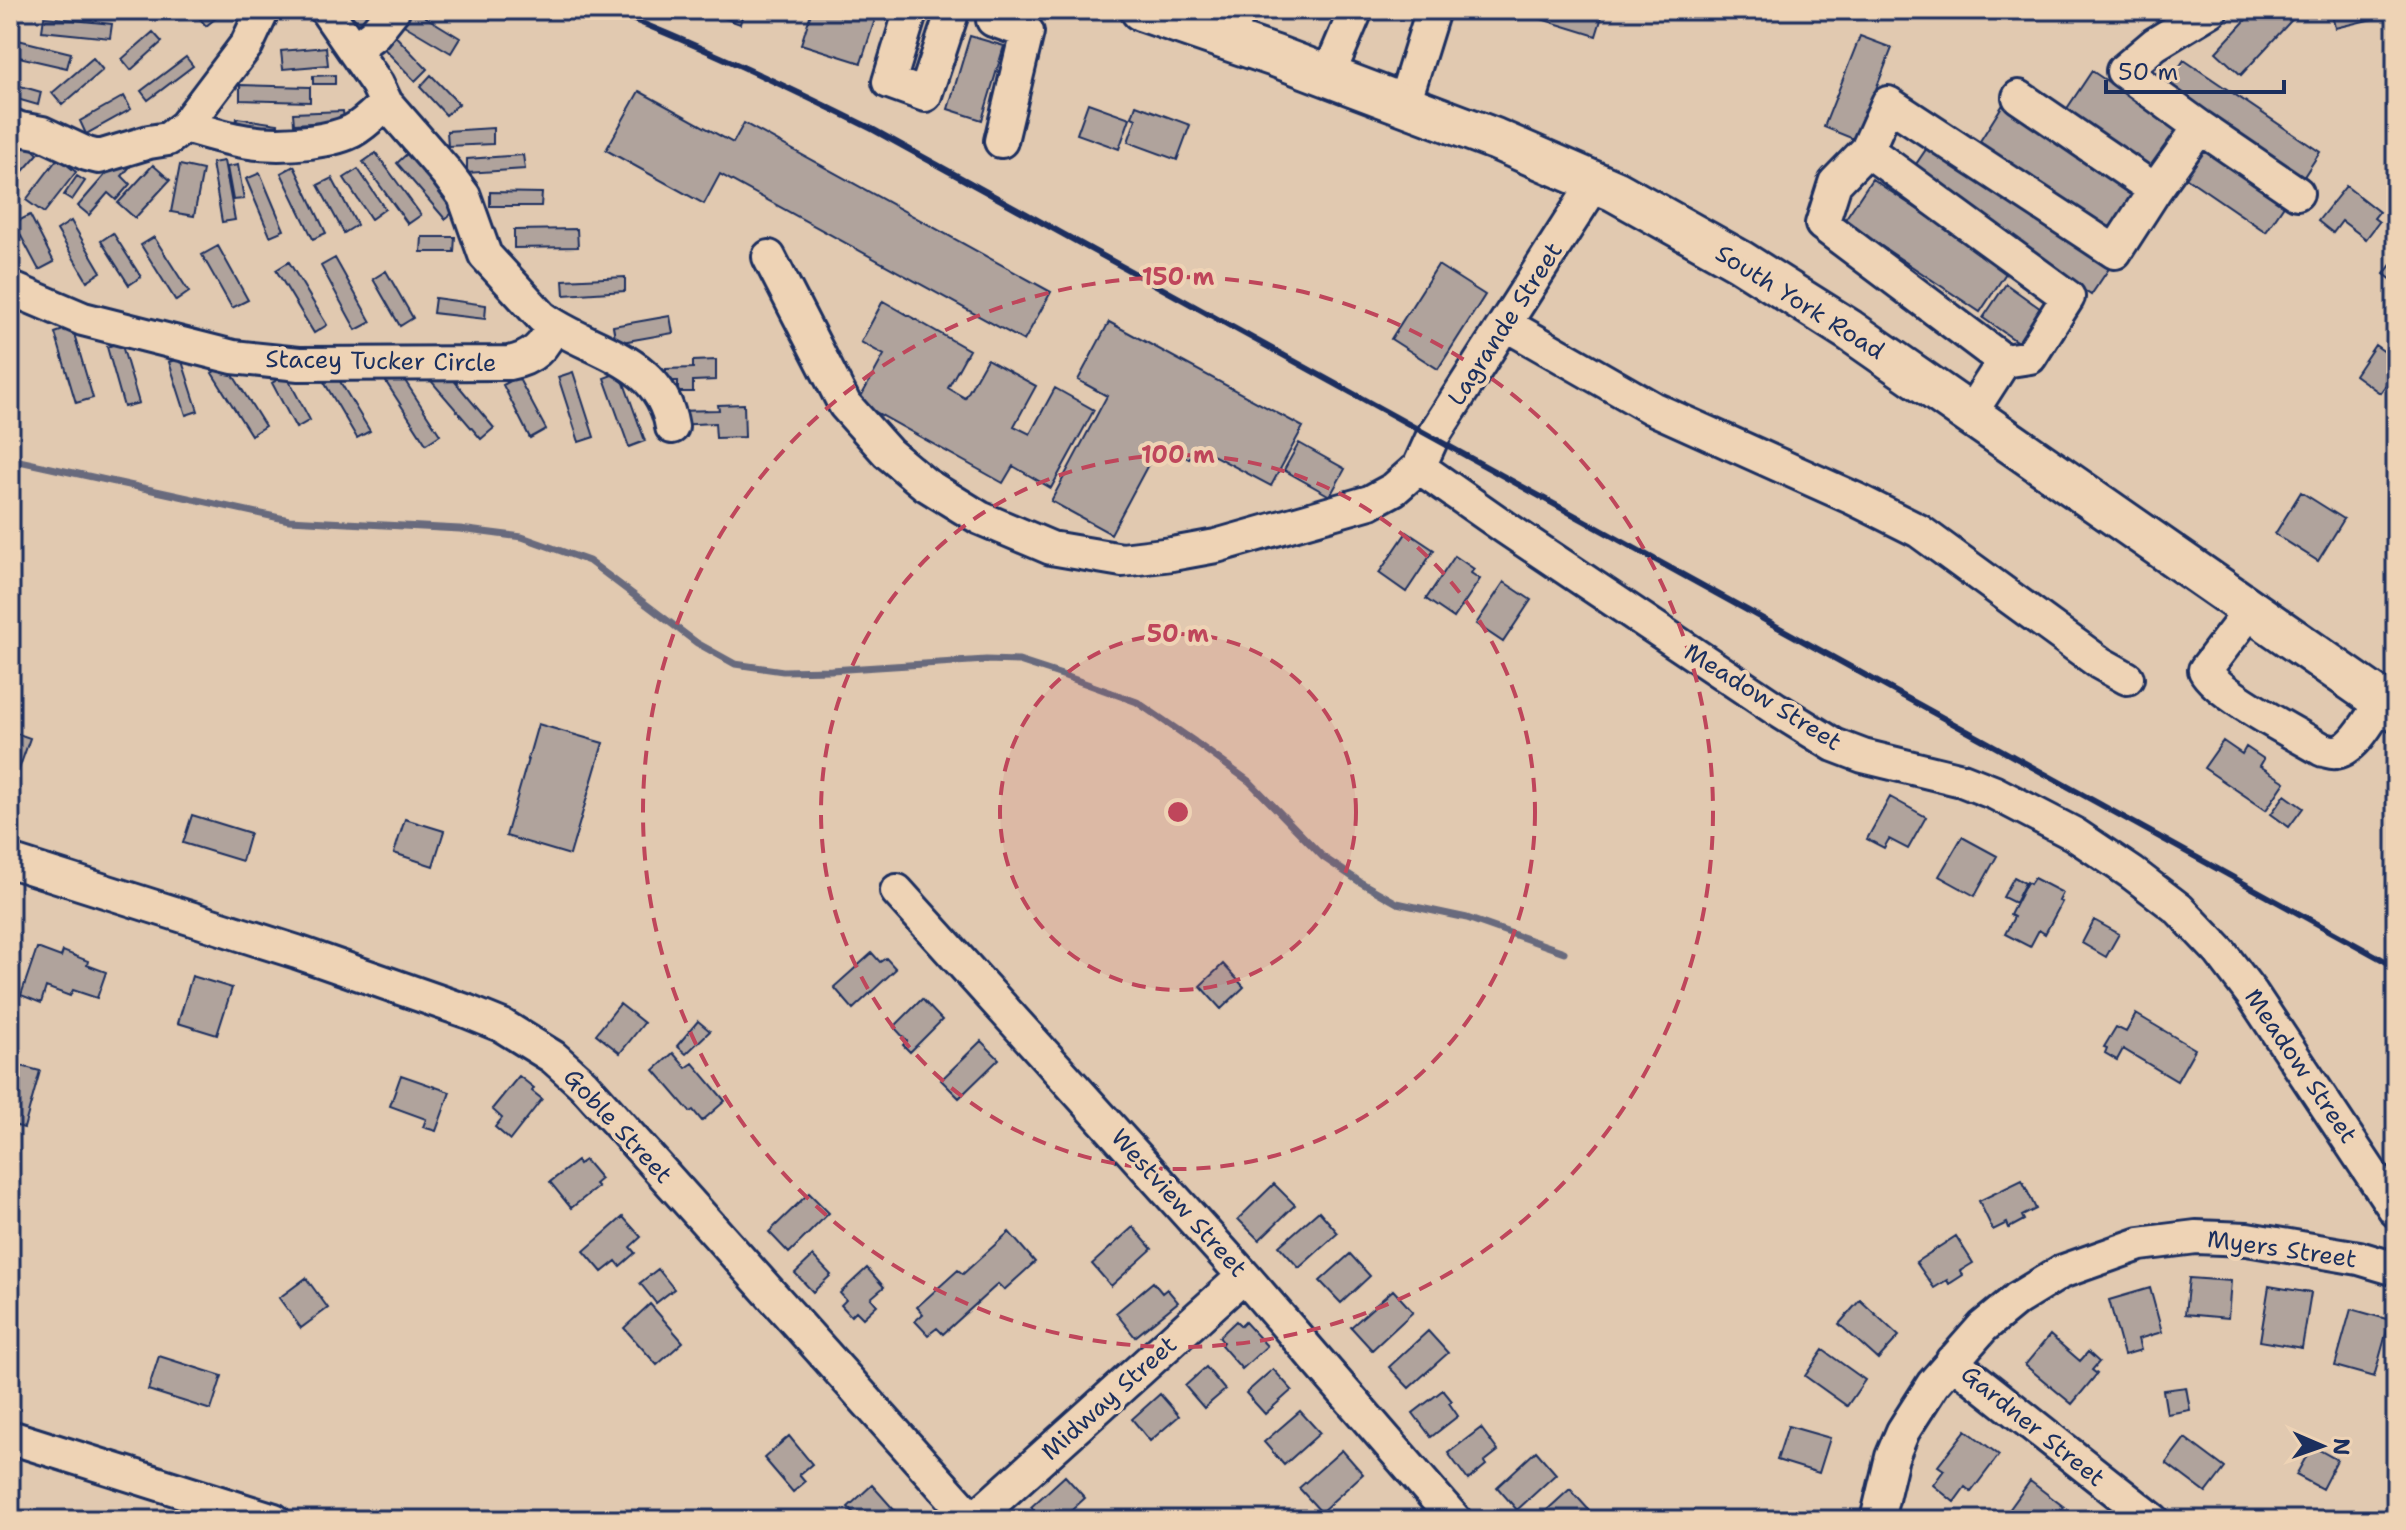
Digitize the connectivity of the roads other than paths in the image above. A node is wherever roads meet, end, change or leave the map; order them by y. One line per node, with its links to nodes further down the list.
1 (263, 10): 19 (street)
2 (326, 10): 13 (street)
3 (393, 10): 13 (street)
4 (911, 10): 5 (street)
5 (953, 10)
6 (962, 10): 11 (street)
7 (1356, 10): 14 (street)
8 (1433, 10): 17 (street)
9 (2211, 10): 20 (street)
10 (1160, 13): 12 (main road, South York Road)
11 (995, 15): 21 (street)
12 (1234, 25): 14 (main road, South York Road)
13 (354, 49): 16 (street)
14 (1328, 76): 17 (main road, South York Road)
15 (2019, 97): 24 (street)
16 (386, 103): 19 (street); 29 (street)
17 (1404, 103): 23 (main road, South York Road)
18 (10, 125): 19 (street)
19 (185, 126)
20 (2200, 127): 24 (street); 25 (street)
21 (1001, 141)
22 (1867, 150): 24 (street); 30 (street); 30 (street)
23 (1595, 183): 28 (street, Lagrande Street); 31 (main road, South York Road)
24 (2155, 190)
25 (2297, 193)
26 (769, 257): 33 (street)
27 (10, 288): 29 (street, Stacey Tucker Circle)
28 (1505, 324): 33 (street, Lagrande Street); 35 (street)
29 (552, 325): 32 (street)
30 (2004, 361): 31 (street)
31 (1970, 414): 34 (main road, South York Road)
32 (672, 427)
33 (1419, 467): 39 (street, Meadow Street)
34 (2251, 610): 36 (main road, South York Road); 36 (street)
35 (2127, 678)
36 (2389, 706)
37 (10, 861): 45 (street, Goble Street)
38 (897, 891): 41 (street, Westview Street)
39 (2396, 1211)
40 (2396, 1269): 42 (street, Myers Street)
41 (1244, 1276): 45 (street, Midway Street); 46 (street, Westview Street)
42 (1952, 1361): 47 (street, Myers Street); 48 (street, Gardner Street)
43 (10, 1437): 44 (street)
44 (274, 1520)
45 (973, 1520)
46 (1455, 1520)
47 (1877, 1520)
48 (2153, 1520)

